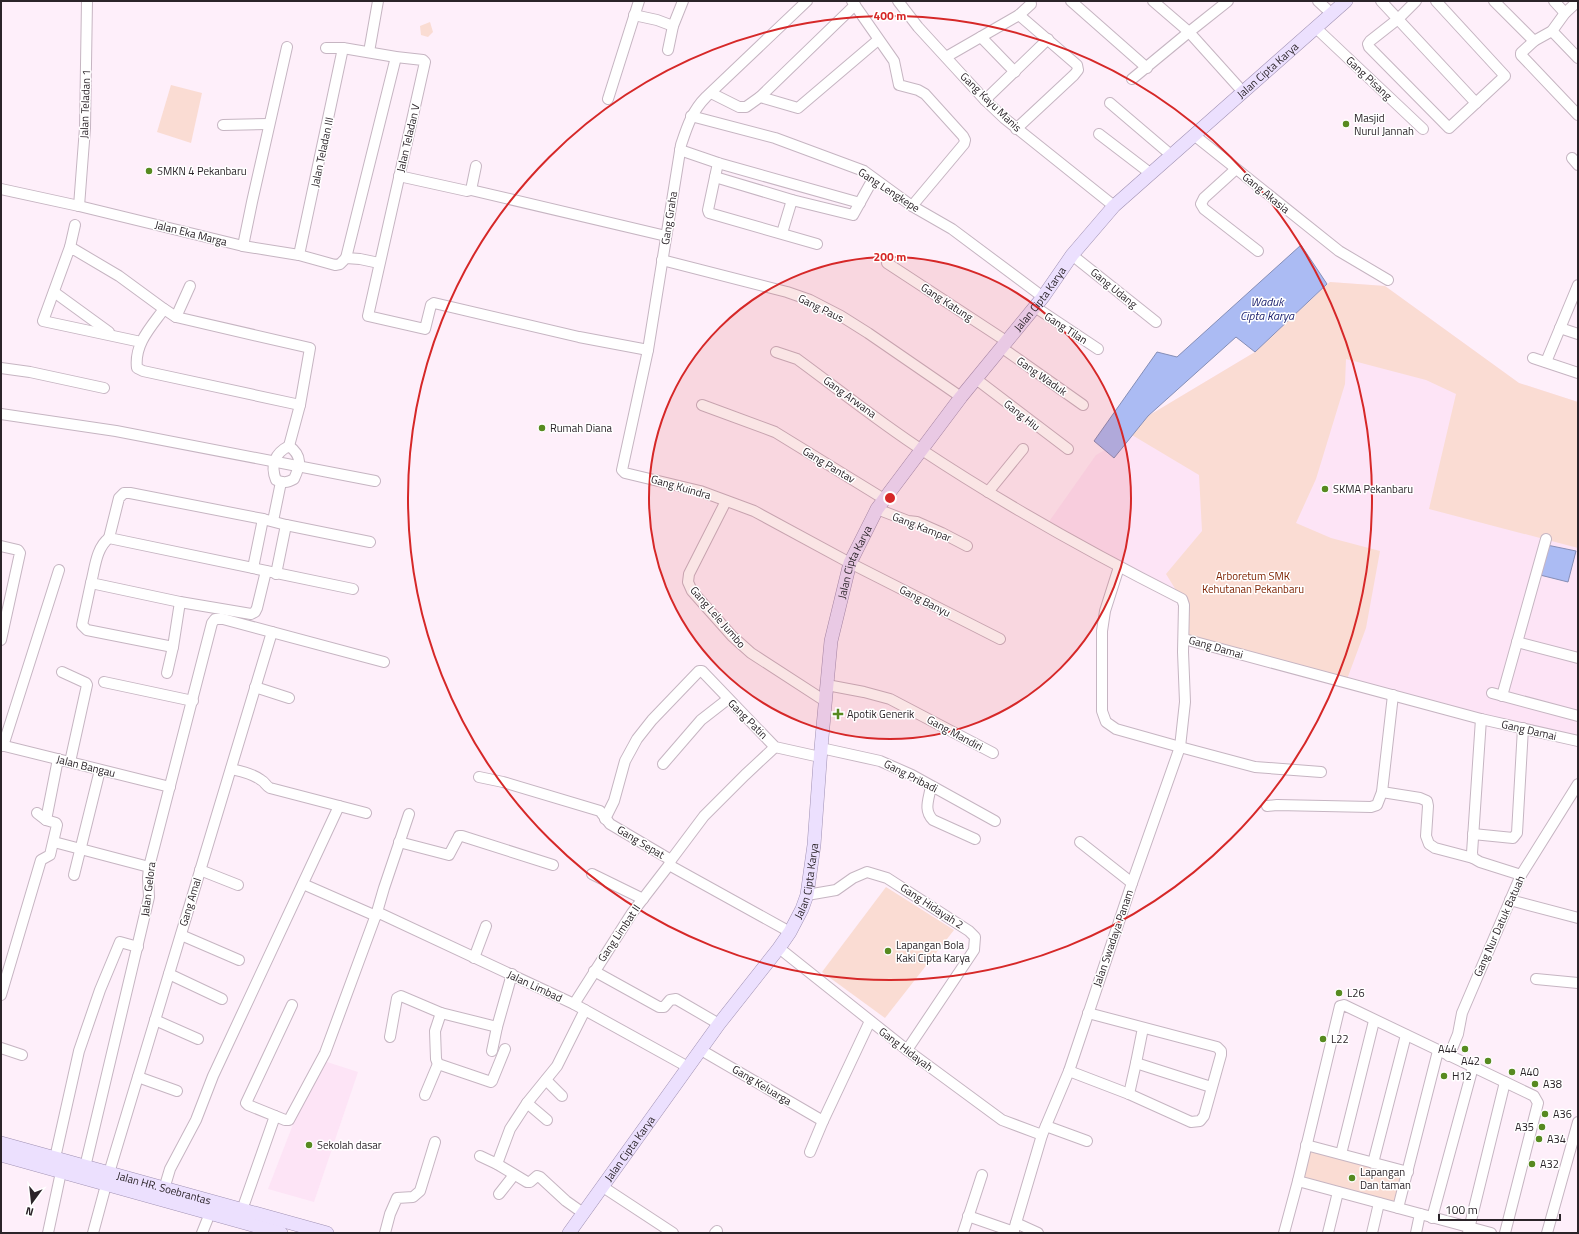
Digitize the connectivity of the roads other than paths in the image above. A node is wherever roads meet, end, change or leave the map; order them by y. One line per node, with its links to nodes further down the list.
1 (87, 1): 72 (street, Jalan Teladan 1)
2 (378, 1): 37 (street)
3 (639, 1): 22 (street)
4 (683, 1): 25 (street)
5 (807, 1): 45 (street, Gang Graha)
6 (898, 1): 39 (street, Gang Kayu Manis)
7 (1071, 1): 41 (street)
8 (1153, 1): 28 (street)
9 (1228, 1): 28 (street)
10 (1318, 1): 21 (street)
11 (1346, 1): 21 (main road, Jalan Cipta Karya)
12 (1380, 1): 24 (street)
13 (1416, 1): 24 (street)
14 (1436, 1): 50 (street)
15 (1494, 1): 32 (street)
16 (1554, 1): 20 (street)
17 (1578, 1): 20 (street)
18 (853, 3): 31 (street); 46 (street)
19 (1031, 4): 23 (street)
20 (1565, 13): 27 (street)
21 (1332, 14): 26 (main road, Jalan Cipta Karya)
22 (634, 15): 25 (street); 47 (street)
23 (1019, 15): 29 (street); 30 (street)
24 (1398, 19): 50 (street); 50 (street)
25 (673, 26): 36 (street)
26 (1316, 28): 44 (main road, Jalan Cipta Karya); 56 (street, Gang Pisang)
27 (1552, 31): 32 (street); 40 (street)
28 (1189, 32): 41 (street); 44 (street)
29 (981, 37): 39 (street); 42 (street)
30 (1048, 39): 42 (street); 55 (street)
31 (878, 40): 46 (street); 73 (street)
32 (1534, 41): 51 (street)
33 (287, 47): 53 (street)
34 (326, 48): 35 (street, Jalan Teladan V)
35 (343, 48): 37 (street, Jalan Teladan V); 82 (street, Jalan Teladan III)
36 (668, 50)
37 (369, 52): 38 (street, Jalan Teladan V)
38 (396, 57): 65 (street, Jalan Teladan V); 84 (street)
39 (946, 58): 48 (street, Gang Kayu Manis)
40 (1578, 58)
41 (1147, 68): 43 (street)
42 (1015, 72): 48 (street)
43 (1132, 79)
44 (1243, 92): 58 (main road, Jalan Cipta Karya)
45 (711, 93): 46 (street); 52 (street, Gang Graha)
46 (760, 97)
47 (608, 99)
48 (985, 100): 55 (street, Gang Kayu Manis)
49 (1110, 103): 60 (street)
50 (1476, 103)
51 (1578, 115)
52 (691, 116): 59 (street, Gang Graha); 67 (street, Gang Lengkepe)
53 (269, 124): 54 (street); 79 (street)
54 (223, 125)
55 (1016, 129): 74 (street, Gang Kayu Manis)
56 (1422, 129)
57 (1099, 134): 64 (street)
58 (1194, 135): 60 (main road, Jalan Cipta Karya); 63 (street, Gang Akasia)
59 (680, 150): 61 (street); 77 (street, Gang Graha)
60 (1171, 154): 64 (main road, Jalan Cipta Karya)
61 (718, 163): 66 (street); 71 (street)
62 (476, 166): 69 (street)
63 (1236, 169): 81 (street); 88 (street, Gang Akasia)
64 (1150, 173): 74 (main road, Jalan Cipta Karya)
65 (399, 176): 69 (street); 86 (street, Jalan Teladan V)
66 (715, 177): 70 (street); 76 (street)
67 (873, 179): 71 (street); 73 (street, Gang Lengkepe)
68 (1, 189): 72 (street, Jalan Eka Marga)
69 (471, 190): 77 (street)
70 (792, 200): 71 (street); 76 (street)
71 (860, 203)
72 (79, 206): 79 (street, Jalan Eka Marga)
73 (912, 206): 92 (street, Gang Lengkepe)
74 (1114, 206): 83 (main road, Jalan Cipta Karya)
75 (75, 225): 80 (street)
76 (782, 233): 78 (street)
77 (666, 236): 85 (street, Gang Graha)
78 (817, 244)
79 (244, 246): 82 (street, Jalan Eka Marga)
80 (70, 247): 91 (street); 93 (street)
81 (1258, 251)
82 (299, 255): 84 (street, Jalan Eka Marga)
83 (1072, 255): 92 (main road, Jalan Cipta Karya); 95 (street, Gang Udang)
84 (346, 258): 86 (street, Jalan Eka Marga)
85 (662, 260): 102 (street, Gang Graha); 110 (street, Gang Paus)
86 (379, 263): 102 (street, Jalan Teladan V)
87 (887, 263): 100 (street, Gang Katung)
88 (1388, 280)
89 (190, 286): 94 (street)
90 (1577, 290): 96 (street)
91 (54, 292): 98 (street); 98 (street)
92 (1039, 302): 100 (main road, Jalan Cipta Karya); 101 (street, Gang Tilan)
93 (164, 309): 94 (street); 99 (street)
94 (176, 317): 111 (street)
95 (1156, 322)
96 (1560, 328): 97 (street); 105 (street)
97 (1578, 334)
98 (113, 335): 99 (street)
99 (141, 342): 111 (street)
100 (1004, 344): 108 (main road, Jalan Cipta Karya); 113 (street, Gang Waduk)
101 (1098, 349)
102 (648, 350): 124 (street, Gang Kuindra)
103 (776, 352): 116 (street, Gang Arwana)
104 (1533, 358): 105 (street)
105 (1546, 362): 107 (street)
106 (1, 368): 109 (street)
107 (1578, 373)
108 (976, 379): 110 (main road, Jalan Cipta Karya); 118 (street, Gang Hiu)
109 (104, 388)
110 (961, 397): 116 (main road, Jalan Cipta Karya)
111 (300, 405): 115 (street)
112 (702, 405): 125 (street, Gang Pantav)
113 (1083, 405)
114 (1, 414): 119 (street)
115 (289, 446): 119 (street); 120 (street)
116 (921, 449): 123 (street, Gang Damai); 125 (main road, Jalan Cipta Karya)
117 (1023, 449): 123 (street)
118 (1068, 449)
119 (274, 461): 120 (street); 122 (street)
120 (299, 467): 121 (street); 122 (street)
121 (375, 481)
122 (281, 482): 126 (street)
123 (988, 492): 134 (street, Gang Damai)
124 (726, 501): 133 (street, Gang Kuindra); 159 (street, Gang Lele Jumbo)
125 (880, 504): 132 (street, Gang Kampar); 133 (main road, Jalan Cipta Karya)
126 (268, 520): 127 (street); 128 (street); 135 (street)
127 (286, 525): 130 (street); 138 (street)
128 (109, 538): 135 (street); 139 (street)
129 (1546, 539): 146 (street)
130 (370, 542)
131 (1, 546): 145 (street)
132 (967, 546)
133 (850, 563): 143 (street, Gang Banyu); 153 (main road, Jalan Cipta Karya)
134 (1119, 567): 144 (street, Gang Damai); 166 (street)
135 (253, 568): 137 (street)
136 (59, 570): 164 (street)
137 (266, 571): 138 (street); 141 (street)
138 (276, 574): 140 (street)
139 (91, 583): 141 (street); 147 (street)
140 (353, 589)
141 (180, 602): 147 (street)
142 (272, 632): 149 (street); 154 (street, Gang Amal); 158 (street, Jalan Gelora)
143 (1000, 639)
144 (1184, 639): 155 (street, Gang Damai); 166 (street, Jalan Swadaya Panam)
145 (1, 640)
146 (1517, 642): 148 (street); 160 (street)
147 (173, 647): 151 (street)
148 (1578, 658)
149 (384, 662)
150 (62, 672): 170 (street)
151 (167, 674)
152 (104, 682): 158 (street)
153 (827, 685): 159 (main road, Jalan Cipta Karya); 168 (street, Gang Mandiri)
154 (255, 687): 156 (street); 172 (street, Gang Amal)
155 (1393, 695): 161 (street, Gang Damai); 179 (street)
156 (290, 698)
157 (728, 699): 165 (street, Gang Patin); 171 (street); 185 (street, Gang Patin)
158 (193, 701): 178 (street, Jalan Gelora)
159 (825, 701): 167 (main road, Jalan Cipta Karya)
160 (1578, 716)
161 (1481, 719): 162 (street, Gang Damai); 188 (street)
162 (1523, 728): 163 (street, Gang Damai); 188 (street)
163 (1578, 741)
164 (2, 745): 169 (street, Jalan Bangau)
165 (775, 747): 167 (street, Gang Patin); 195 (street, Gang Limbat II)
166 (1180, 747): 174 (street); 202 (street, Jalan Swadaya Panam)
167 (820, 752): 177 (street, Gang Pribadi); 205 (main road, Jalan Cipta Karya)
168 (994, 753)
169 (58, 759): 170 (street, Jalan Bangau); 186 (street)
170 (70, 762): 173 (street, Jalan Bangau)
171 (663, 764)
172 (230, 769): 180 (street); 198 (street, Gang Amal)
173 (100, 770): 178 (street, Jalan Bangau); 193 (street)
174 (1322, 772)
175 (479, 777): 185 (street, Gang Sepat)
176 (1578, 784): 200 (street, Gang Nur Datuk Batuah)
177 (931, 786): 187 (street, Gang Pribadi); 189 (street)
178 (170, 787): 197 (street, Jalan Gelora)
179 (1382, 792): 181 (street); 194 (street)
180 (339, 806): 183 (street); 203 (street)
181 (1267, 806)
182 (37, 813): 186 (street)
183 (366, 813)
184 (409, 814): 191 (street)
185 (605, 818): 195 (street, Gang Sepat)
186 (46, 820): 190 (street)
187 (995, 821)
188 (1473, 834): 194 (street)
189 (975, 839)
190 (54, 842): 193 (street); 222 (street)
191 (398, 842): 196 (street); 208 (street)
192 (1080, 842): 202 (street)
193 (81, 850): 197 (street); 201 (street)
194 (1473, 858): 200 (street)
195 (670, 862): 206 (street, Gang Limbat II); 211 (street, Gang Sepat)
196 (553, 865)
197 (149, 867): 213 (street, Jalan Gelora)
198 (200, 870): 204 (street); 212 (street, Gang Amal)
199 (592, 874): 206 (street)
200 (1521, 874): 207 (street, Gang Nur Datuk Batuah)
201 (74, 875)
202 (1132, 883): 228 (street, Jalan Swadaya Panam)
203 (303, 884): 208 (street, Jalan Limbad); 284 (street)
204 (238, 885)
205 (807, 895): 211 (main road, Jalan Cipta Karya); 241 (street, Gang Hidayah 2)
206 (643, 899): 217 (street, Gang Limbat II)
207 (1510, 900): 209 (street); 245 (street, Gang Nur Datuk Batuah)
208 (377, 914): 215 (street, Jalan Limbad); 260 (street)
209 (1578, 918)
210 (486, 926): 215 (street)
211 (790, 932): 214 (main road, Jalan Cipta Karya)
212 (180, 935): 216 (street); 218 (street, Gang Amal)
213 (138, 947): 273 (street); 276 (street, Jalan Gelora)
214 (779, 948): 231 (street, Gang Hidayah); 232 (main road, Jalan Cipta Karya)
215 (474, 958): 219 (street, Jalan Limbad)
216 (239, 960)
217 (594, 971): 224 (street, Gang Limbat II); 232 (street)
218 (169, 974): 223 (street); 229 (street, Gang Amal)
219 (512, 974): 224 (street, Jalan Limbad); 233 (street)
220 (1536, 979): 221 (street)
221 (1578, 983)
222 (1, 995)
223 (222, 999)
224 (574, 1004): 226 (street, Jalan Limbad)
225 (292, 1005): 260 (street)
226 (585, 1010): 248 (street, Jalan Limbad); 252 (street)
227 (441, 1013): 233 (street); 236 (street); 247 (street)
228 (1088, 1013): 234 (street); 250 (street, Jalan Swadaya Panam)
229 (155, 1020): 237 (street); 251 (street, Gang Amal)
230 (1374, 1020): 235 (street); 268 (street); 270 (street)
231 (870, 1021): 241 (street, Gang Hidayah); 262 (street)
232 (719, 1024): 240 (main road, Jalan Cipta Karya)
233 (496, 1027): 243 (street)
234 (1143, 1028): 246 (street); 254 (street)
235 (1406, 1035): 242 (street); 274 (street)
236 (390, 1037)
237 (198, 1040)
238 (1, 1048): 244 (street)
239 (505, 1050): 247 (street)
240 (701, 1050): 248 (main road, Jalan Cipta Karya); 262 (street, Gang Keluarga)
241 (907, 1050): 264 (street, Gang Hidayah)
242 (1438, 1050): 245 (street); 278 (street)
243 (492, 1051)
244 (22, 1055)
245 (1449, 1056): 249 (street)
246 (1136, 1063): 254 (street); 256 (street)
247 (438, 1064): 257 (street)
248 (688, 1066): 283 (main road, Jalan Cipta Karya)
249 (1473, 1067): 253 (street); 294 (street)
250 (1069, 1071): 256 (street); 264 (street, Jalan Swadaya Panam)
251 (138, 1077): 255 (street); 281 (street, Gang Amal)
252 (546, 1080): 258 (street); 259 (street)
253 (1505, 1082): 296 (street); 313 (street)
254 (1211, 1087): 256 (street)
255 (177, 1091)
256 (1129, 1094)
257 (425, 1095)
258 (562, 1096)
259 (527, 1103): 261 (street); 275 (street)
260 (275, 1116): 289 (street)
261 (547, 1120)
262 (823, 1121): 269 (street)
263 (1578, 1122): 314 (street)
264 (1044, 1131): 265 (street, Gang Hidayah); 295 (street, Jalan Swadaya Panam)
265 (1087, 1141)
266 (435, 1142): 303 (street)
267 (1, 1144): 273 (main road, Jalan HR. Soebrantas)
268 (1306, 1145): 270 (street); 282 (street)
269 (810, 1152)
270 (1341, 1154): 274 (street)
271 (1, 1155): 277 (main road, Jalan HR. Soebrantas)
272 (480, 1156): 275 (street)
273 (55, 1158): 276 (main road, Jalan HR. Soebrantas)
274 (1373, 1163): 278 (street)
275 (497, 1164): 280 (street)
276 (85, 1166): 281 (main road, Jalan HR. Soebrantas)
277 (61, 1172): 281 (main road, Jalan HR. Soebrantas); 298 (street)
278 (1408, 1172): 288 (street)
279 (982, 1174): 293 (street)
280 (514, 1175): 286 (street); 291 (street)
281 (108, 1179): 284 (main road, Jalan HR. Soebrantas); 290 (main road, Jalan HR. Soebrantas); 299 (street, Gang Amal)
282 (1298, 1181): 285 (street); 308 (street)
283 (603, 1187): 291 (main road, Jalan Cipta Karya); 305 (street)
284 (164, 1189): 289 (main road, Jalan HR. Soebrantas)
285 (1338, 1192): 287 (street); 309 (street)
286 (499, 1194)
287 (1379, 1203): 288 (street); 310 (street)
288 (1398, 1208): 292 (street)
289 (242, 1210): 302 (main road, Jalan HR. Soebrantas)
290 (210, 1213): 297 (main road, Jalan HR. Soebrantas); 300 (street)
291 (583, 1213): 304 (main road, Jalan Cipta Karya)
292 (1420, 1214): 294 (street); 311 (street)
293 (968, 1216): 295 (street); 306 (street)
294 (1432, 1218): 296 (street)
295 (1014, 1230): 307 (street)
296 (1468, 1230): 312 (street)
297 (265, 1231): 301 (main road, Jalan HR. Soebrantas)
298 (48, 1233)
299 (93, 1233)
300 (202, 1233)
301 (281, 1233)
302 (327, 1233)
303 (385, 1233)
304 (568, 1233)
305 (673, 1233)
306 (963, 1233)
307 (1038, 1233)
308 (1284, 1233)
309 (1328, 1233)
310 (1372, 1233)
311 (1416, 1233)
312 (1491, 1233)
313 (1505, 1233)
314 (1547, 1233)

